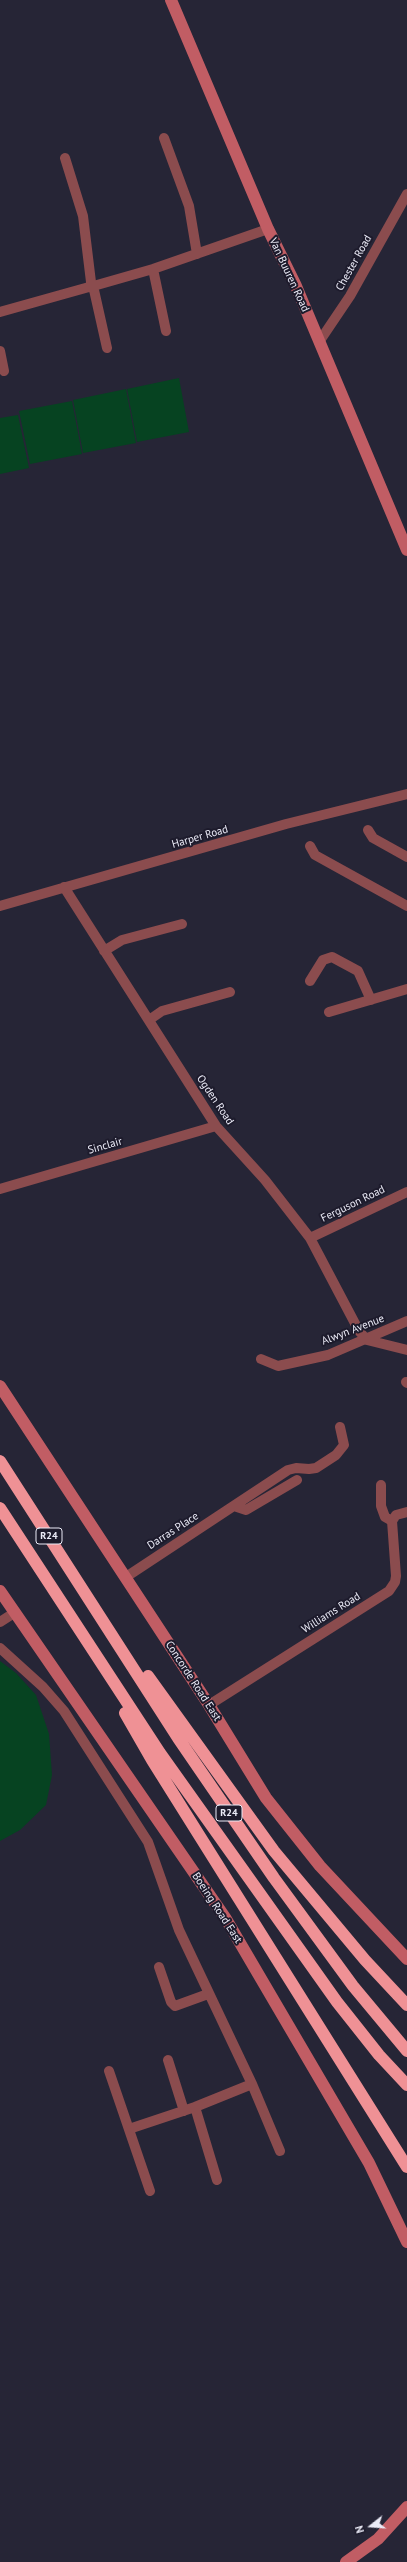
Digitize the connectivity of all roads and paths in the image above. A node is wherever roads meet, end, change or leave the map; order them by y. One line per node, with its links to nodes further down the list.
1 (171, 0): 5 (main road, Van Buuren Road)
2 (164, 138): 6 (street)
3 (64, 158): 8 (street)
4 (407, 194): 11 (street, Chester Road)
5 (268, 229): 6 (street); 11 (main road, Van Buuren Road)
6 (197, 254): 7 (street)
7 (153, 269): 8 (street); 10 (street)
8 (93, 286): 9 (street); 12 (street)
9 (0, 312)
10 (166, 331)
11 (319, 342): 15 (main road, Van Buuren Road)
12 (107, 348)
13 (0, 351): 14 (street)
14 (4, 370)
15 (407, 550)
16 (407, 794): 20 (street, Harper Road)
17 (368, 830): 19 (street)
18 (310, 846): 22 (street)
19 (407, 857)
20 (64, 887): 21 (street, Harper Road); 24 (street, Ogden Road)
21 (0, 906)
22 (407, 906)
23 (182, 924): 24 (street)
24 (104, 951): 30 (street, Ogden Road)
25 (310, 981): 28 (street)
26 (407, 989): 28 (street)
27 (230, 992): 30 (street)
28 (371, 1000): 29 (street)
29 (329, 1012)
30 (149, 1020): 31 (street, Ogden Road)
31 (216, 1126): 32 (street, Sinclair); 34 (street, Ogden Road)
32 (0, 1189)
33 (407, 1192): 34 (street, Ferguson Road)
34 (310, 1238): 36 (street, Ogden Road)
35 (407, 1321): 36 (street, Alwyn Avenue)
36 (367, 1340): 37 (street); 38 (street, Alwyn Avenue)
37 (407, 1350)
38 (261, 1359)
39 (0, 1386): 49 (main road, Concorde Road East)
40 (340, 1427): 44 (street, Darras Place)
41 (0, 1461): 48 (highway, R24)
42 (297, 1480): 44 (street)
43 (381, 1485): 47 (street)
44 (234, 1506): 49 (street, Darras Place)
45 (0, 1508): 53 (highway, R24)
46 (407, 1512): 47 (street)
47 (392, 1521): 55 (street, Williams Road)
48 (67, 1563): 59 (highway); 60 (highway, R24)
49 (126, 1577): 55 (main road, Concorde Road East)
50 (1, 1594): 51 (main road, Boeing Road East)
51 (14, 1613): 52 (street); 74 (main road, Boeing Road East)
52 (0, 1622)
53 (76, 1625): 64 (highway, R24); 69 (highway)
54 (0, 1648): 58 (street)
55 (209, 1705): 56 (main road, Concorde Road East)
56 (407, 1959)
57 (158, 1967): 58 (street)
58 (208, 1994): 63 (street)
59 (407, 2005)
60 (407, 2051)
61 (168, 2060): 66 (street)
62 (109, 2071): 67 (street)
63 (252, 2084): 65 (street); 68 (street)
64 (407, 2085)
65 (195, 2107): 66 (street); 72 (street)
66 (184, 2111): 67 (street)
67 (129, 2129): 73 (street)
68 (280, 2151)
69 (398, 2154): 70 (highway); 71 (highway)
70 (407, 2167)
71 (407, 2171)
72 (217, 2180)
73 (150, 2191)
74 (407, 2242)
75 (407, 2507): 76 (main road)
76 (346, 2562)

